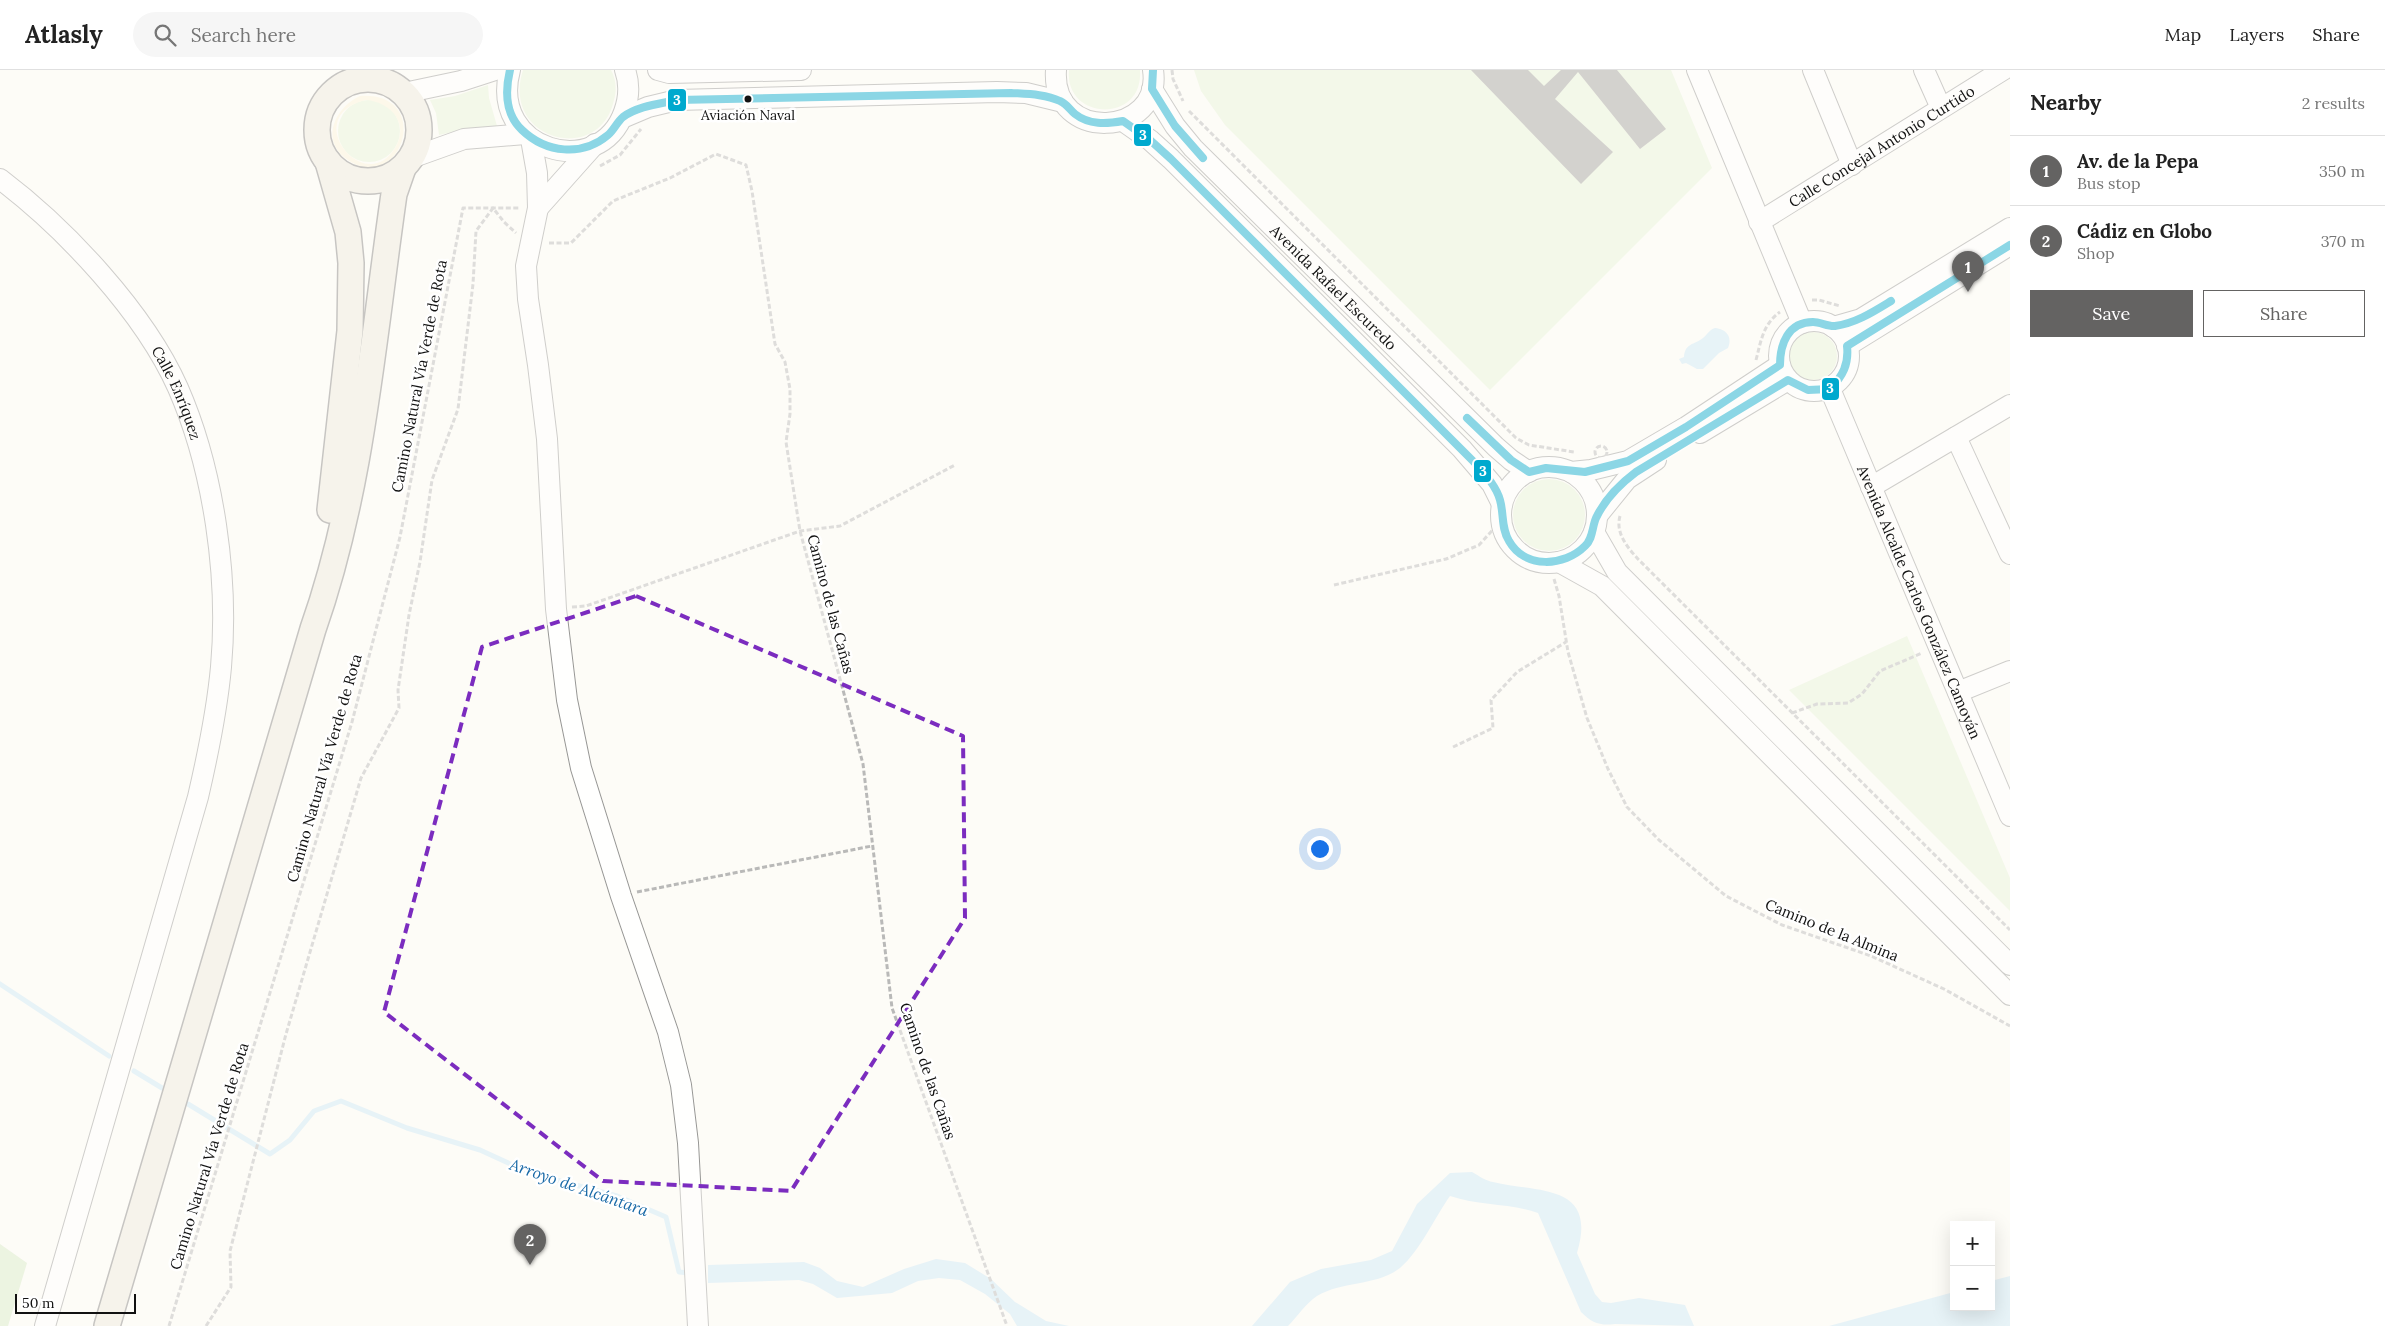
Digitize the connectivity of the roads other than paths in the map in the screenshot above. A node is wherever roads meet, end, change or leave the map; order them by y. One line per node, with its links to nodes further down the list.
1 (495, 70): 14 (street)
2 (510, 70): 19 (street)
3 (625, 70): 17 (street)
4 (658, 70): 11 (street)
5 (801, 70): 11 (street)
6 (1056, 70): 15 (street)
7 (1697, 70): 26 (street)
8 (1813, 70): 23 (street)
9 (1924, 70): 16 (street)
10 (2003, 70): 16 (street, Calle Concejal Antonio Curtido)
11 (716, 72)
12 (1152, 80): 18 (street); 36 (street, Avenida Rafael Escuredo)
13 (336, 81): 14 (main road); 21 (main road)
14 (393, 82): 22 (main road)
15 (1063, 102): 17 (street); 18 (street)
16 (1940, 108): 23 (street, Calle Concejal Antonio Curtido)
17 (622, 118): 20 (street)
18 (1123, 121): 39 (street, Avenida Rafael Escuredo)
19 (528, 136): 20 (street); 22 (street); 25 (street)
20 (595, 144): 25 (street)
21 (328, 162): 22 (main road); 43 (main road)
22 (407, 163): 43 (main road)
23 (1852, 165): 26 (street, Calle Concejal Antonio Curtido)
24 (0, 179): 49 (street, Calle Enríquez)
25 (538, 208): 51 (street)
26 (1759, 222): 29 (street)
27 (2010, 228): 30 (street)
28 (2010, 246): 31 (street)
29 (1802, 323): 30 (street); 32 (street)
30 (1833, 328): 31 (street)
31 (1847, 346): 33 (street)
32 (1784, 372): 33 (street); 37 (street); 40 (street)
33 (1830, 389): 38 (street, Avenida Alcalde Carlos González Camoyán)
34 (2010, 405): 35 (street)
35 (1956, 437): 38 (street); 41 (street)
36 (1530, 472): 37 (street); 39 (street)
37 (1571, 472): 40 (street)
38 (1872, 487): 45 (street, Avenida Alcalde Carlos González Camoyán)
39 (1502, 512): 42 (street)
40 (1595, 524): 42 (street); 47 (street)
41 (2010, 554)
42 (1554, 562): 48 (street)
43 (313, 629): 50 (main road)
44 (2010, 671): 45 (street)
45 (1958, 692): 46 (street, Avenida Alcalde Carlos González Camoyán)
46 (2010, 816)
47 (2010, 965)
48 (2010, 995)
49 (45, 1326)
50 (107, 1326)
51 (698, 1326)

